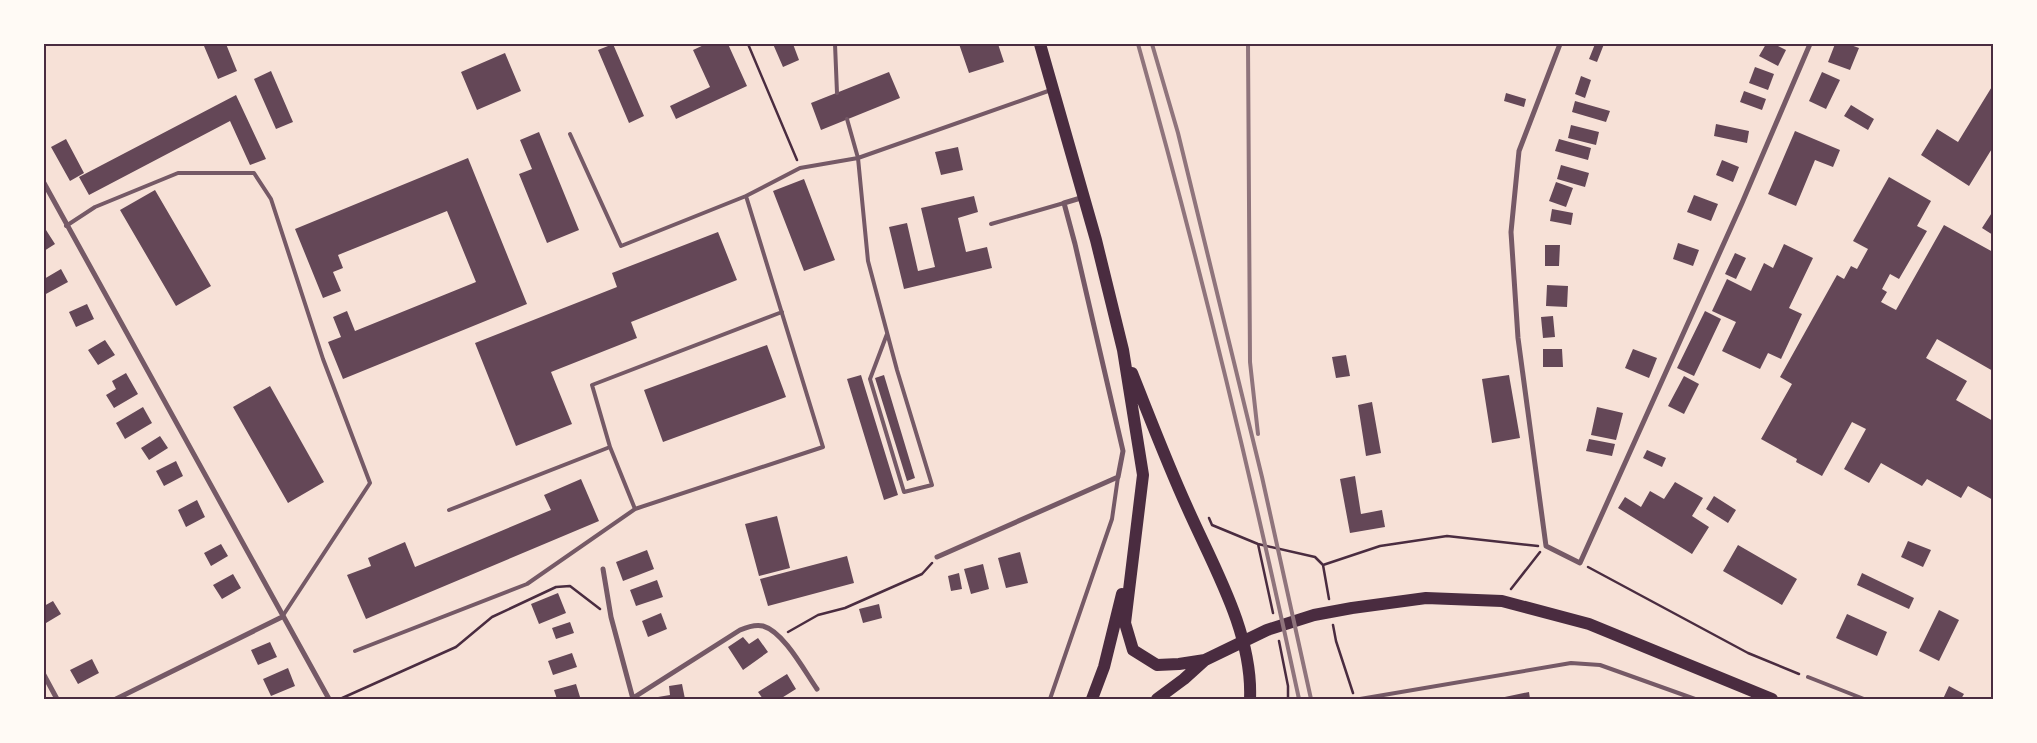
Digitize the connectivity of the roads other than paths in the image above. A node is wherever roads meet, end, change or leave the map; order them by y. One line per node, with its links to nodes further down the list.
1 (835, 44): 6 (lane)
2 (1040, 44): 5 (main road)
3 (1560, 44): 4 (street)
4 (1810, 44)
5 (1053, 90): 9 (lane); 12 (main road)
6 (836, 93)
7 (847, 119): 9 (lane)
8 (570, 134): 11 (lane)
9 (858, 158): 11 (lane); 17 (lane)
10 (44, 183): 15 (street)
11 (746, 196): 16 (lane)
12 (1085, 197): 13 (street); 18 (main road)
13 (1064, 203): 14 (lane); 20 (street)
14 (991, 224)
15 (66, 226): 26 (street); 26 (lane)
16 (782, 312): 19 (lane); 21 (lane)
17 (887, 334): 17 (lane)
18 (1123, 350): 23 (main road); 39 (main road)
19 (610, 448): 21 (lane); 22 (lane)
20 (1118, 476): 24 (street); 36 (lane)
21 (635, 509): 27 (lane)
22 (449, 510)
23 (1136, 539): 28 (main road); 37 (main road)
24 (937, 557)
25 (603, 570): 35 (street)
26 (282, 617): 33 (street); 34 (street)
27 (355, 651)
28 (1204, 660): 38 (main road); 42 (main road)
29 (44, 675): 32 (street)
30 (1808, 677): 43 (lane)
31 (817, 689): 35 (street)
32 (57, 699)
33 (116, 699)
34 (329, 699)
35 (633, 699)
36 (1050, 699)
37 (1092, 699)
38 (1157, 699)
39 (1250, 699)
40 (1360, 699): 41 (lane)
41 (1695, 699)
42 (1772, 699)
43 (1864, 699)

